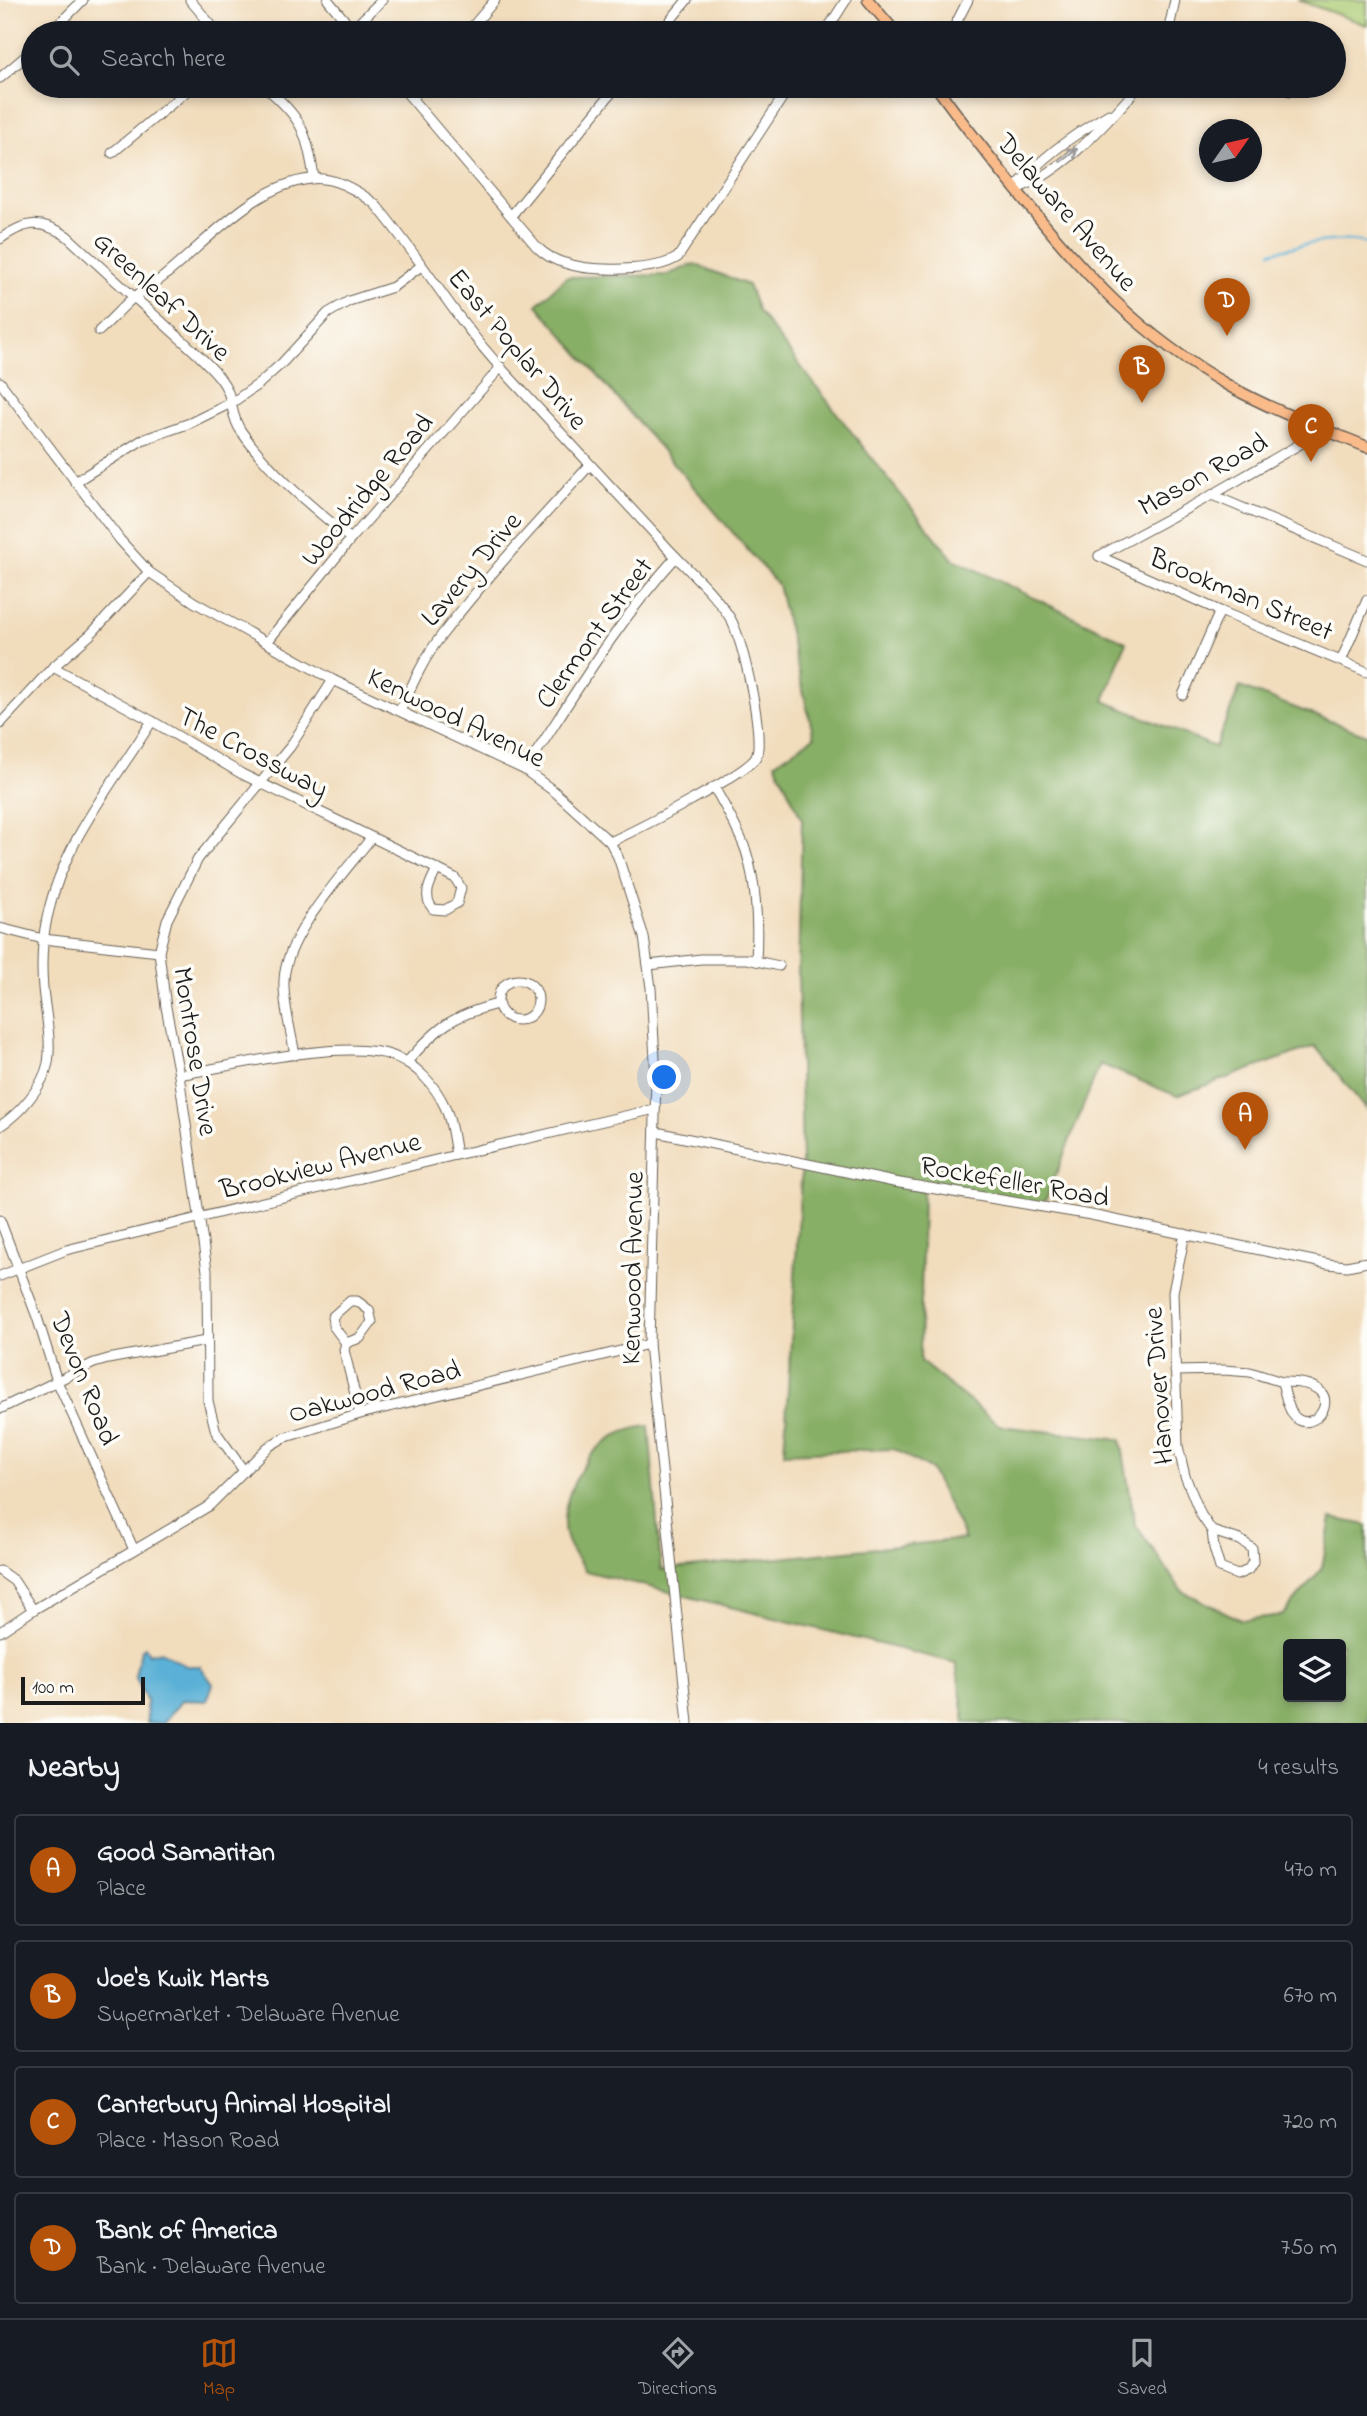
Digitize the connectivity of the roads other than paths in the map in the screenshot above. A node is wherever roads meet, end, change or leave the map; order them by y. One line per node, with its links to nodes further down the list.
1 (83, 0): 11 (street)
2 (190, 0): 12 (street)
3 (328, 0): 13 (street)
4 (382, 0): 14 (street)
5 (495, 0): 15 (street)
6 (687, 0): 16 (street)
7 (846, 0): 17 (street)
8 (869, 0): 18 (main road)
9 (968, 0): 19 (street)
10 (1175, 0): 20 (street)
11 (62, 21)
12 (208, 21)
13 (345, 21)
14 (364, 21)
15 (477, 21)
16 (670, 21)
17 (833, 21)
18 (887, 21)
19 (957, 21)
20 (1171, 21)
21 (21, 60): 22 (street)
22 (0, 78)
23 (178, 98): 30 (street)
24 (279, 98): 31 (street)
25 (412, 98): 33 (street)
26 (607, 98): 33 (street)
27 (782, 98): 33 (street)
28 (945, 98): 32 (main road, Delaware Avenue)
29 (1128, 98): 32 (street)
30 (112, 153)
31 (314, 178): 35 (street, East Poplar Drive); 36 (street)
32 (1015, 189): 41 (main road, Delaware Avenue)
33 (511, 216)
34 (0, 239): 36 (street, Greenleaf Drive)
35 (421, 266): 38 (street, East Poplar Drive); 40 (street)
36 (134, 298): 37 (street); 40 (street, Greenleaf Drive)
37 (99, 331)
38 (501, 367): 43 (street, East Poplar Drive); 46 (street, Woodridge Road)
39 (0, 382): 44 (street, Kenwood Avenue)
40 (233, 402): 44 (street); 46 (street, Greenleaf Drive)
41 (1326, 429): 42 (main road, Delaware Avenue); 45 (street, Mason Road)
42 (1367, 447)
43 (590, 466): 48 (street, East Poplar Drive); 59 (street, Lavery Drive)
44 (75, 482): 50 (street, Kenwood Avenue)
45 (1212, 495): 47 (street, Mason Road); 49 (street)
46 (351, 539): 53 (street, Woodridge Road)
47 (1099, 556): 52 (street, Brookman Street)
48 (676, 557): 62 (street, Clermont Street); 64 (street, East Poplar Drive)
49 (1367, 560)
50 (149, 572): 53 (street, Kenwood Avenue); 55 (street)
51 (1367, 600): 54 (street)
52 (1220, 611): 54 (street, Brookman Street); 58 (street)
53 (267, 642): 57 (street, Kenwood Avenue)
54 (1340, 661): 56 (street, Brookman Street)
55 (53, 667): 60 (street, The Crossway); 61 (street)
56 (1367, 671)
57 (332, 680): 59 (street, Kenwood Avenue); 63 (street, Montrose Drive)
58 (1183, 695)
59 (400, 711): 62 (street, Kenwood Avenue)
60 (152, 721): 63 (street, The Crossway); 69 (street)
61 (0, 724)
62 (525, 770): 66 (street, Kenwood Avenue)
63 (262, 782): 65 (street, The Crossway); 70 (street, Montrose Drive)
64 (714, 787): 66 (street); 71 (street)
65 (371, 838): 67 (street, The Crossway); 75 (street)
66 (610, 842): 72 (street, Kenwood Avenue)
67 (437, 869): 67 (street, The Crossway)
68 (0, 928): 69 (street)
69 (43, 939): 70 (street); 79 (street)
70 (159, 951): 77 (street, Montrose Drive)
71 (756, 961): 72 (street); 73 (street)
72 (649, 965): 78 (street, Kenwood Avenue)
73 (779, 966)
74 (497, 1004): 74 (street); 76 (street)
75 (295, 1055): 76 (street); 77 (street)
76 (407, 1062): 81 (street)
77 (179, 1076): 82 (street, Montrose Drive)
78 (655, 1109): 80 (street, Kenwood Avenue); 81 (street, Brookview Avenue)
79 (0, 1126)
80 (656, 1132): 84 (street, Rockefeller Road); 90 (street, Kenwood Avenue)
81 (456, 1155): 82 (street, Brookview Avenue)
82 (200, 1216): 86 (street, Brookview Avenue); 88 (street, Montrose Drive)
83 (0, 1220): 86 (street, Devon Road)
84 (1185, 1234): 85 (street, Rockefeller Road); 91 (street, Hanover Drive)
85 (1367, 1262)
86 (18, 1267): 87 (street, Brookview Avenue); 92 (street, Devon Road)
87 (0, 1276)
88 (206, 1341): 92 (street); 96 (street, Montrose Drive)
89 (346, 1343): 89 (street); 95 (street)
90 (649, 1344): 95 (street, Oakwood Road); 102 (street, Kenwood Avenue)
91 (1175, 1371): 93 (street); 97 (street, Hanover Drive)
92 (57, 1381): 94 (street); 98 (street, Devon Road)
93 (1282, 1382): 93 (street)
94 (0, 1409)
95 (360, 1413): 96 (street, Oakwood Road)
96 (244, 1471): 98 (street, Oakwood Road)
97 (1212, 1531): 97 (street, Hanover Drive)
98 (134, 1550): 100 (street, Oakwood Road)
99 (0, 1571): 100 (street)
100 (33, 1610): 101 (street, Oakwood Road)
101 (0, 1632)
102 (688, 1723)

